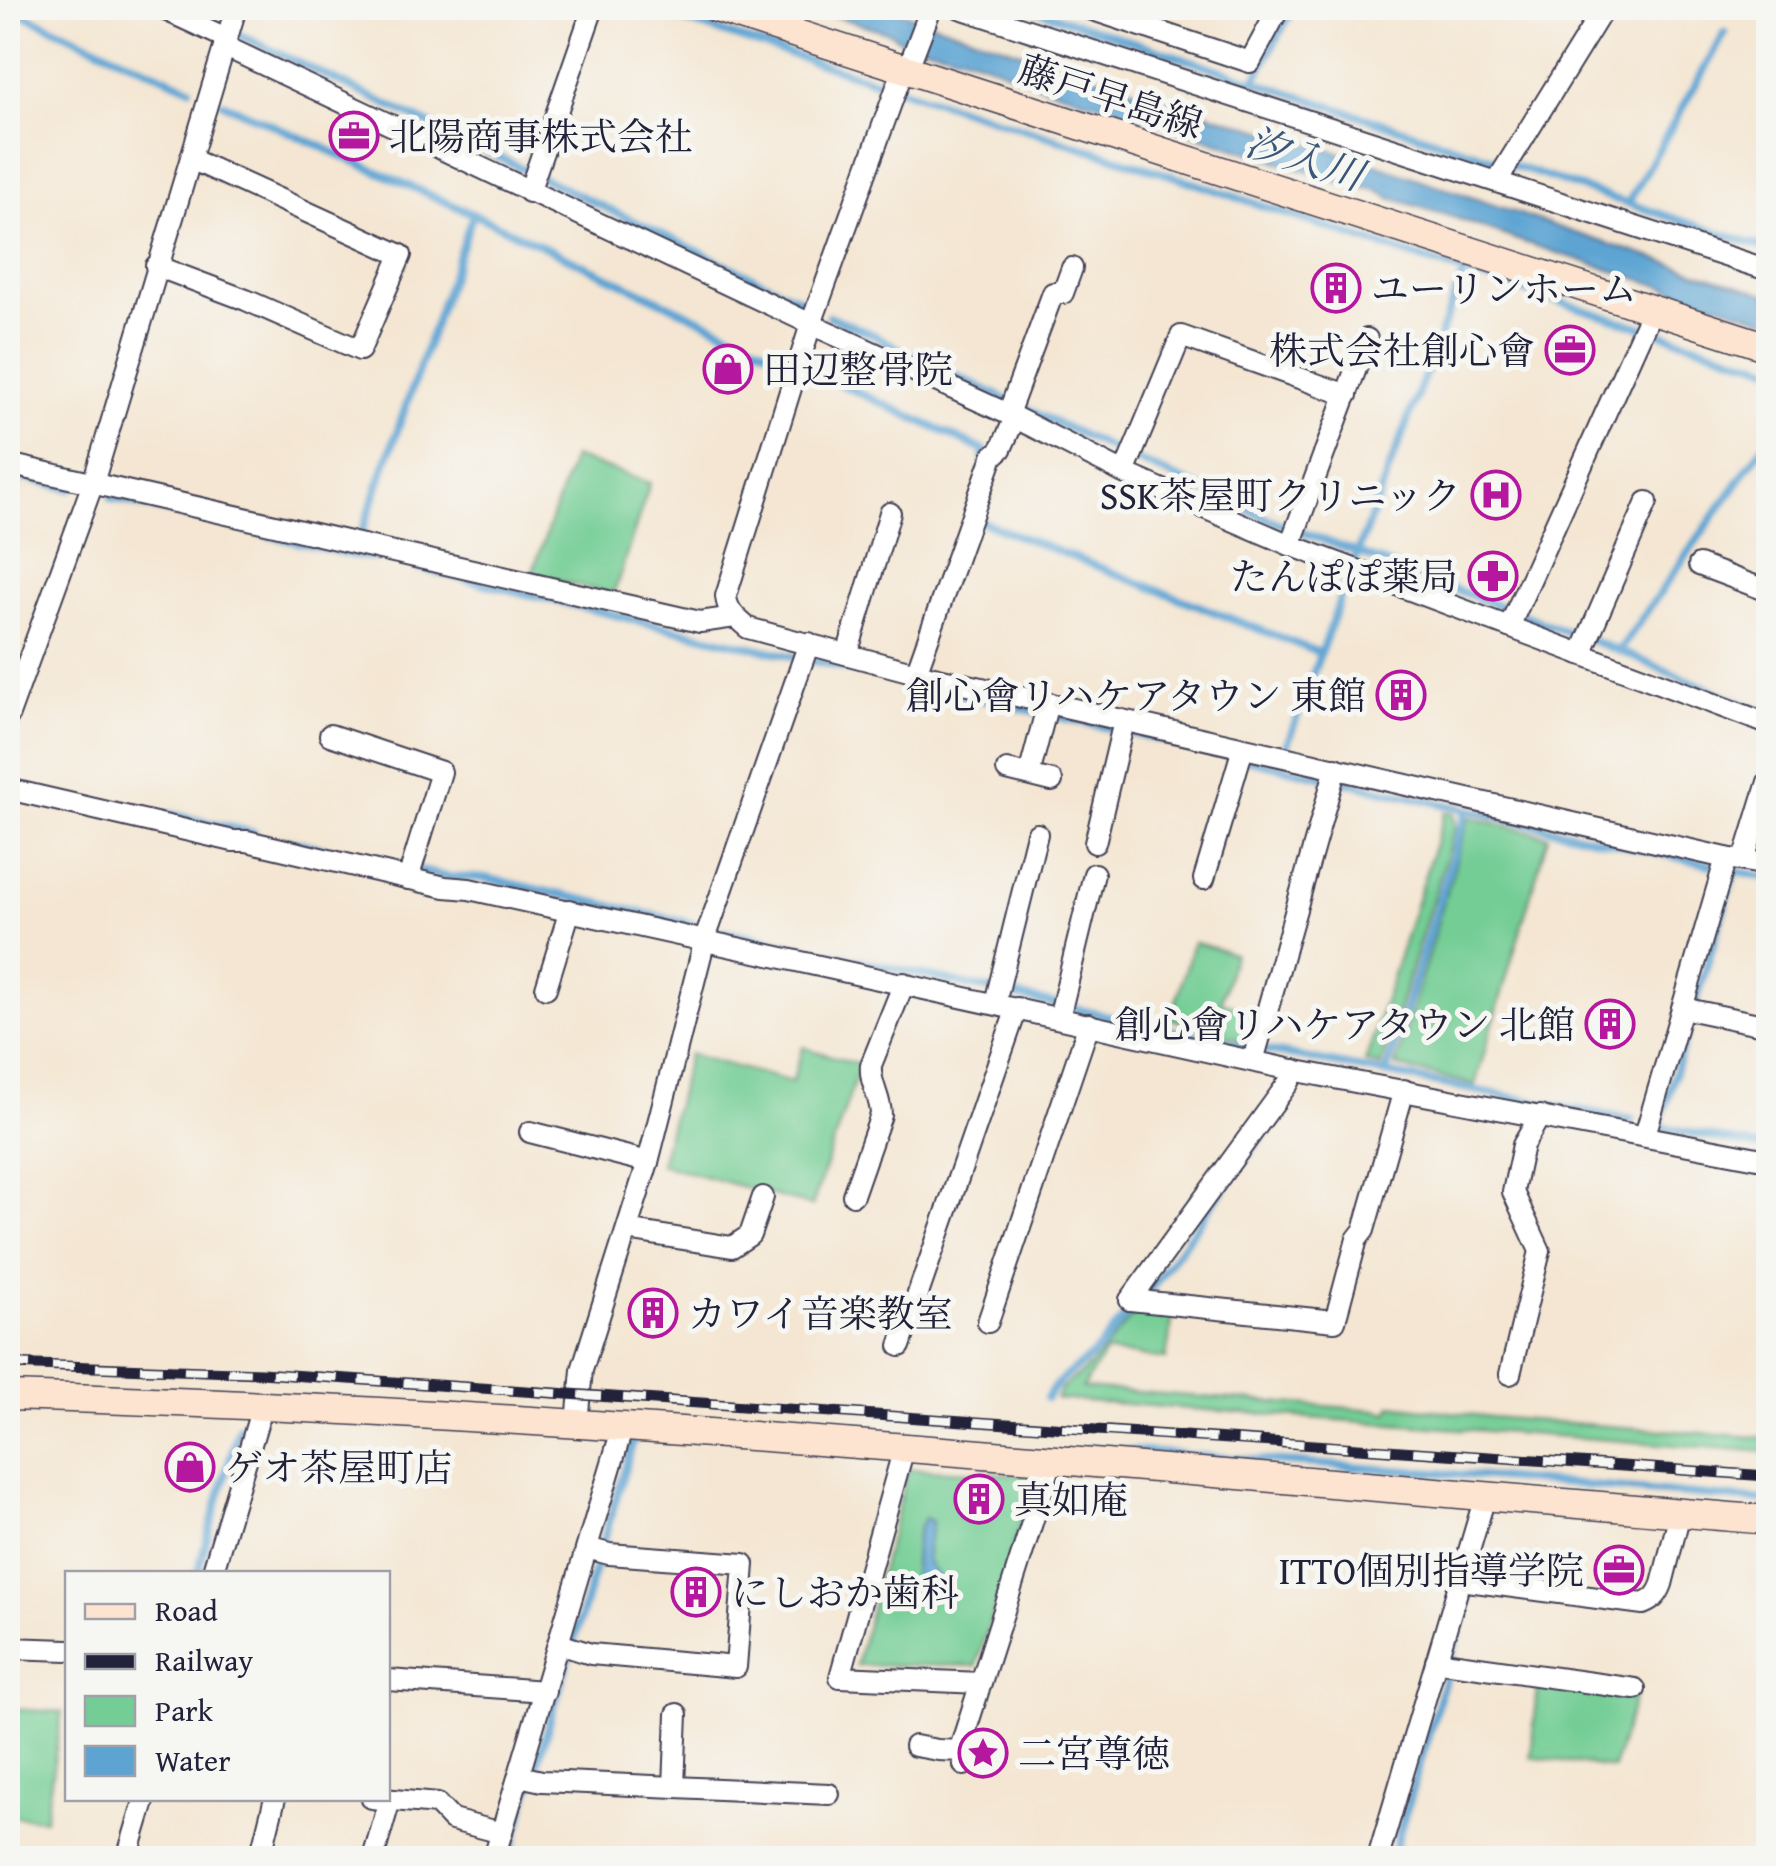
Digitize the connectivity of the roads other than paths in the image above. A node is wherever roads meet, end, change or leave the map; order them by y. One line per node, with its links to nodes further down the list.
1 (161, 8): 10 (street)
2 (236, 8): 10 (street)
3 (592, 8): 14 (street)
4 (716, 8): 11 (street, 藤戸早島線)
5 (931, 8): 11 (street)
6 (960, 8): 13 (street)
7 (1087, 8): 8 (street)
8 (1279, 8)
9 (1604, 8): 13 (street)
10 (225, 42): 12 (street); 14 (street)
11 (902, 76): 18 (street, 藤戸早島線); 19 (street)
12 (191, 159): 15 (street); 15 (street)
13 (1504, 169): 17 (street)
14 (533, 181): 19 (street)
15 (156, 266): 26 (street)
16 (1072, 268): 23 (street)
17 (1768, 270)
18 (1647, 321): 21 (street, 藤戸早島線); 33 (street)
19 (811, 324): 23 (street); 32 (street)
20 (1367, 339): 22 (street)
21 (1768, 347)
22 (1346, 395): 24 (street); 29 (street)
23 (1012, 409): 24 (street); 37 (street)
24 (1128, 463): 29 (street)
25 (8, 464): 26 (street)
26 (93, 483): 32 (street); 39 (street)
27 (1647, 502): 34 (street)
28 (890, 514): 36 (street)
29 (1295, 534): 33 (street)
30 (1699, 565): 31 (street)
31 (1768, 591)
32 (735, 617): 35 (street)
33 (1513, 618): 34 (street)
34 (1585, 644): 40 (street)
35 (806, 653): 36 (street); 58 (street)
36 (846, 654): 37 (street)
37 (916, 673): 38 (street)
38 (1046, 711): 41 (street); 45 (street)
39 (8, 717)
40 (1768, 724)
41 (1123, 728): 43 (street); 51 (street)
42 (330, 736): 54 (street)
43 (1241, 755): 46 (street); 56 (street)
44 (1007, 770): 45 (street)
45 (1029, 775): 47 (street)
46 (1334, 775): 52 (street); 67 (street)
47 (1052, 781)
48 (1768, 782): 52 (street)
49 (8, 789): 54 (street)
50 (1037, 834): 61 (street)
51 (1095, 843)
52 (1735, 859): 53 (street); 64 (street)
53 (1768, 866)
54 (411, 871): 57 (street)
55 (1094, 874): 63 (street)
56 (1204, 879)
57 (570, 910): 58 (street); 60 (street)
58 (706, 939): 59 (street); 74 (street)
59 (904, 984): 61 (street); 75 (street)
60 (546, 988)
61 (997, 995): 62 (street)
62 (1017, 1008): 63 (street); 79 (street)
63 (1061, 1008): 65 (street)
64 (1690, 1010): 66 (street); 72 (street)
65 (1088, 1024): 67 (street); 78 (street)
66 (1768, 1026)
67 (1255, 1053): 68 (street)
68 (1298, 1071): 69 (street); 69 (street)
69 (1404, 1090): 70 (street)
70 (1540, 1116): 72 (street); 80 (street)
71 (530, 1132): 74 (street)
72 (1645, 1135): 73 (street)
73 (1768, 1160)
74 (648, 1162): 77 (street)
75 (853, 1195)
76 (763, 1197): 77 (street)
77 (627, 1230): 83 (street)
78 (988, 1322)
79 (900, 1346)
80 (1510, 1374)
81 (8, 1396): 82 (street)
82 (263, 1404): 83 (street); 91 (street)
83 (576, 1422): 84 (street)
84 (623, 1426): 85 (street); 90 (street)
85 (904, 1448): 86 (street); 98 (street)
86 (1052, 1460): 87 (street); 98 (street)
87 (1485, 1496): 88 (street); 92 (street)
88 (1680, 1512): 89 (street); 92 (street)
89 (1768, 1520)
90 (597, 1551): 93 (street); 93 (street)
91 (213, 1571)
92 (1470, 1581): 96 (street)
93 (568, 1646): 100 (street)
94 (8, 1648): 95 (street)
95 (65, 1650)
96 (1446, 1662): 99 (street); 115 (street)
97 (390, 1680): 100 (street)
98 (981, 1684): 102 (street)
99 (1635, 1690)
100 (545, 1691): 103 (street)
101 (677, 1714): 104 (street)
102 (915, 1746)
103 (529, 1778): 104 (street); 110 (street)
104 (674, 1786): 105 (street)
105 (829, 1794)
106 (390, 1800): 110 (street)
107 (144, 1801): 111 (street)
108 (274, 1801): 112 (street)
109 (381, 1801): 113 (street)
110 (502, 1832): 114 (street)
111 (127, 1858)
112 (260, 1858)
113 (373, 1858)
114 (494, 1858)
115 (1378, 1858)

